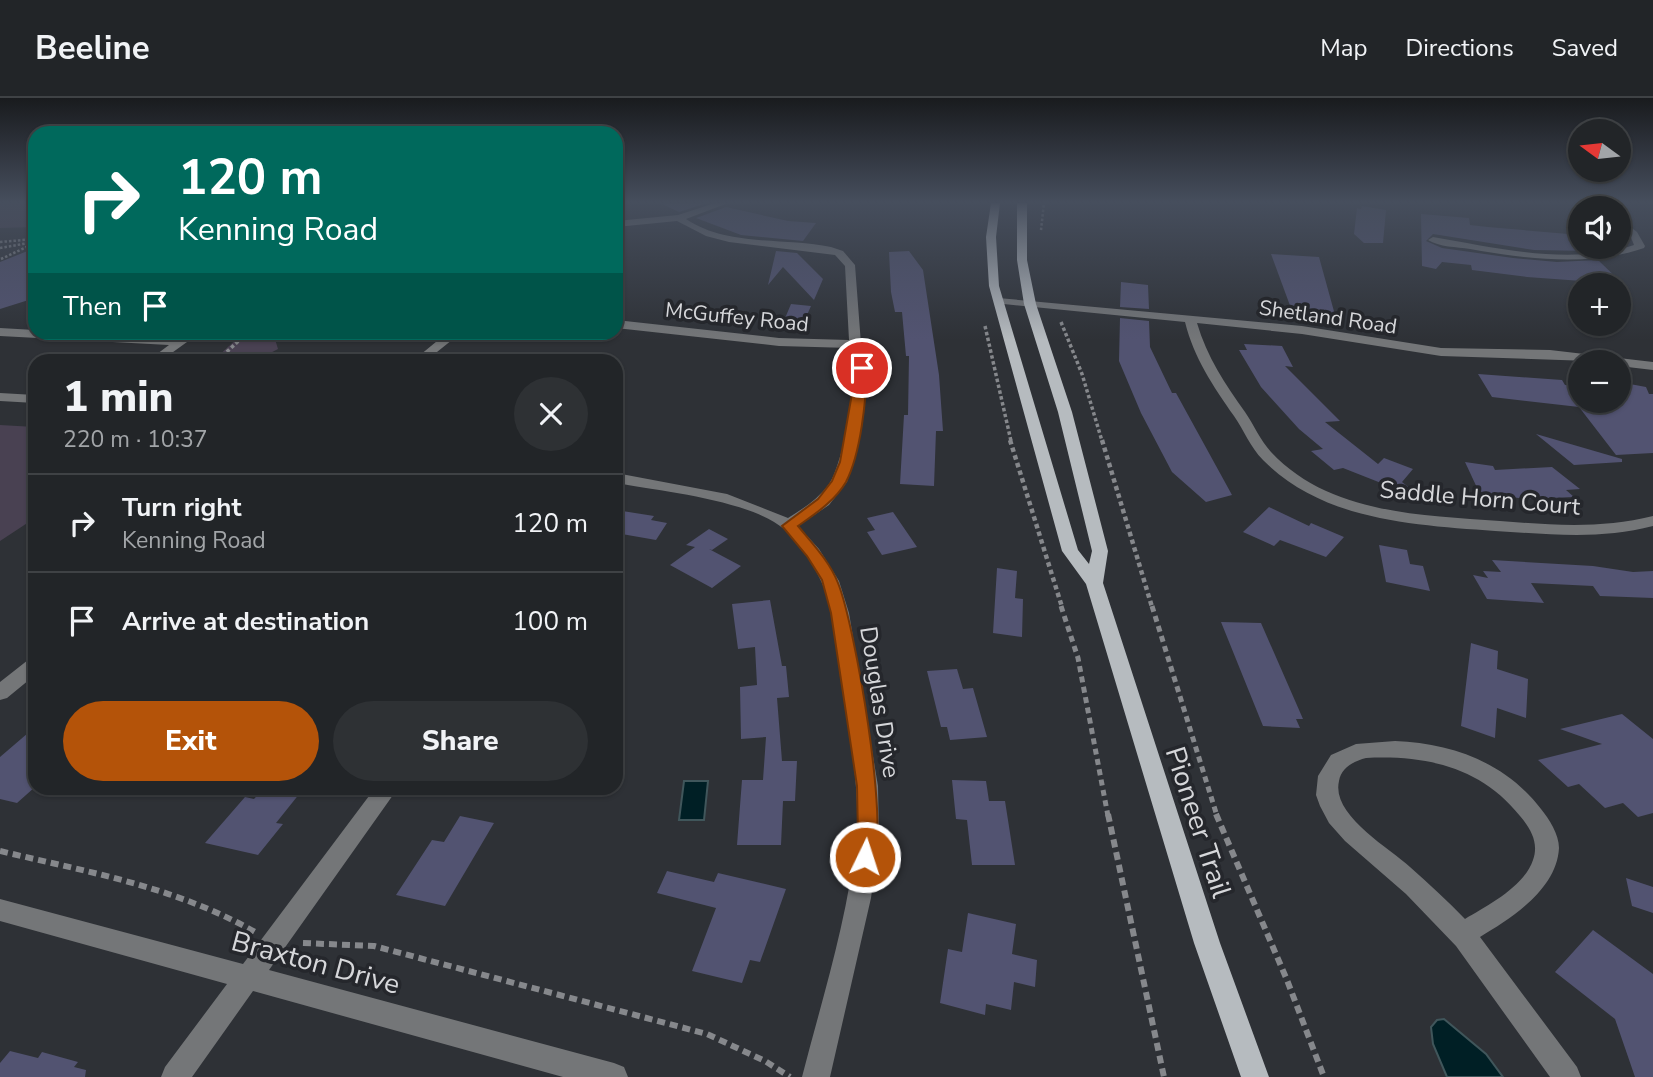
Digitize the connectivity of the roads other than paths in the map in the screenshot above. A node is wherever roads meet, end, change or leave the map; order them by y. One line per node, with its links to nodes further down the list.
1 (822, 249): 14 (street)
2 (991, 249): 6 (main road, Pioneer Trail)
3 (1022, 249): 7 (main road, Pioneer Trail)
4 (1492, 249): 5 (street)
5 (1568, 254)
6 (998, 301): 7 (street, Shetland Road); 23 (main road, Pioneer Trail)
7 (1030, 304): 8 (street, Shetland Road); 23 (main road, Pioneer Trail)
8 (1190, 319): 17 (street, Shetland Road); 21 (street, Saddle Horn Court)
9 (623, 325): 14 (street, McGuffey Road)
10 (0, 332): 11 (street)
11 (28, 334)
12 (145, 340): 15 (street)
13 (446, 340): 16 (street)
14 (855, 344): 22 (street)
15 (164, 354)
16 (428, 354)
17 (1653, 366)
18 (0, 397): 19 (street)
19 (28, 399)
20 (623, 479): 22 (street, Douglas Drive)
21 (1653, 521)
22 (789, 526): 32 (street, Douglas Drive)
23 (1094, 583): 33 (main road, Pioneer Trail)
24 (28, 671): 25 (street)
25 (0, 693)
26 (382, 795): 29 (street)
27 (0, 910): 29 (street, Braxton Drive)
28 (1462, 934): 28 (street); 34 (street)
29 (248, 975): 30 (street); 31 (street, Braxton Drive)
30 (175, 1077)
31 (614, 1077)
32 (816, 1077)
33 (1255, 1077)
34 (1567, 1077)

